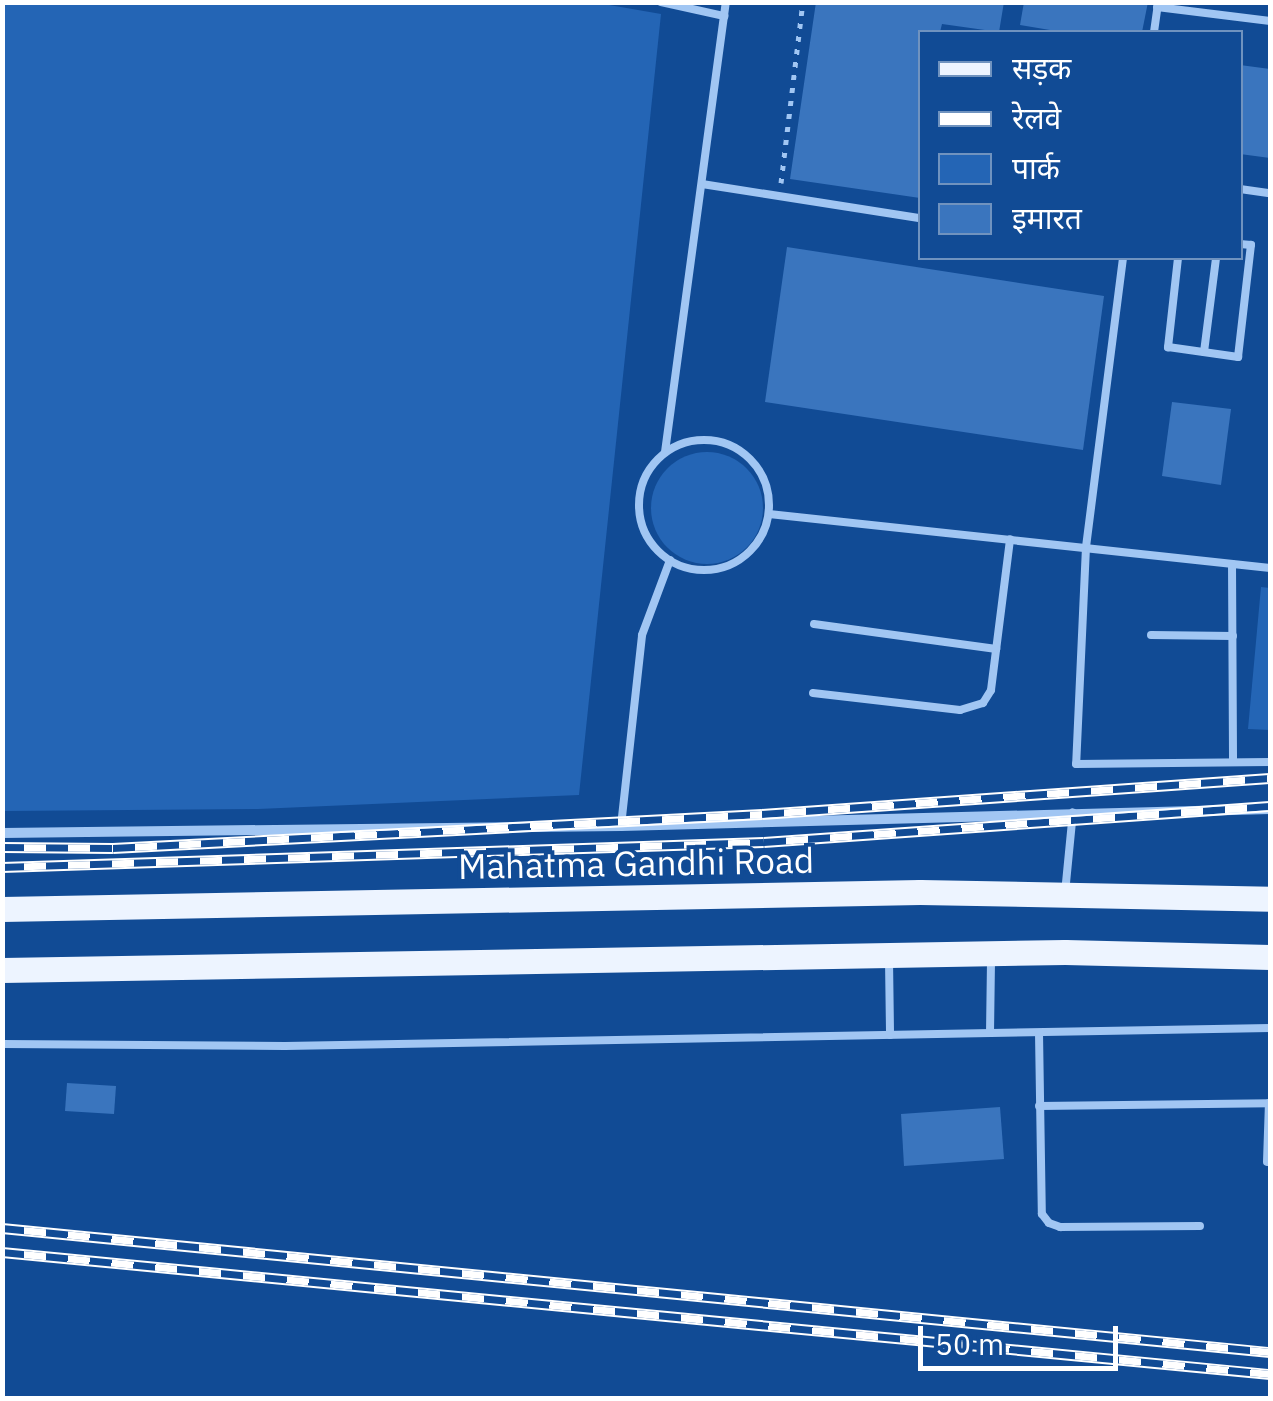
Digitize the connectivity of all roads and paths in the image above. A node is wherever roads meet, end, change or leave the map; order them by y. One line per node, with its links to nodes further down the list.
1 (661, 2): 5 (lane)
2 (726, 2): 5 (lane)
3 (804, 2): 11 (path)
4 (1158, 5): 6 (lane); 7 (lane)
5 (724, 16): 8 (lane)
6 (1270, 21)
7 (1154, 30)
8 (702, 184): 11 (lane); 18 (lane)
9 (1243, 189): 10 (lane)
10 (1270, 193)
11 (779, 196): 12 (lane)
12 (918, 218)
13 (1243, 244): 17 (lane)
14 (1123, 260): 21 (lane)
15 (1178, 260): 17 (lane)
16 (1216, 260): 17 (lane)
17 (1204, 352)
18 (665, 452): 19 (lane); 22 (lane)
19 (769, 514): 20 (lane); 22 (lane)
20 (1010, 540): 21 (lane); 28 (lane)
21 (1086, 547): 23 (lane); 30 (lane)
22 (670, 560): 34 (lane)
23 (1232, 564): 24 (lane); 27 (lane)
24 (1270, 568)
25 (814, 624): 28 (lane)
26 (1151, 635): 27 (lane)
27 (1233, 636): 30 (lane)
28 (996, 648): 29 (lane)
29 (814, 694)
30 (1233, 762): 31 (lane)
31 (1270, 762)
32 (1270, 809): 33 (street)
33 (1073, 812): 34 (street); 36 (lane)
34 (621, 826): 35 (street)
35 (2, 833)
36 (1065, 897): 37 (main road, Mahatma Gandhi Road); 38 (main road, Mahatma Gandhi Road)
37 (1270, 898)
38 (2, 909)
39 (991, 953): 40 (main road); 41 (main road); 45 (lane)
40 (890, 956): 42 (main road); 46 (lane)
41 (1270, 957)
42 (2, 970)
43 (1270, 1028): 44 (lane)
44 (1039, 1033): 45 (lane); 49 (lane)
45 (990, 1034): 46 (lane)
46 (890, 1035): 47 (lane)
47 (2, 1044)
48 (1270, 1103): 49 (lane); 50 (lane)
49 (1039, 1106): 51 (lane)
50 (1266, 1162)
51 (1200, 1226)

